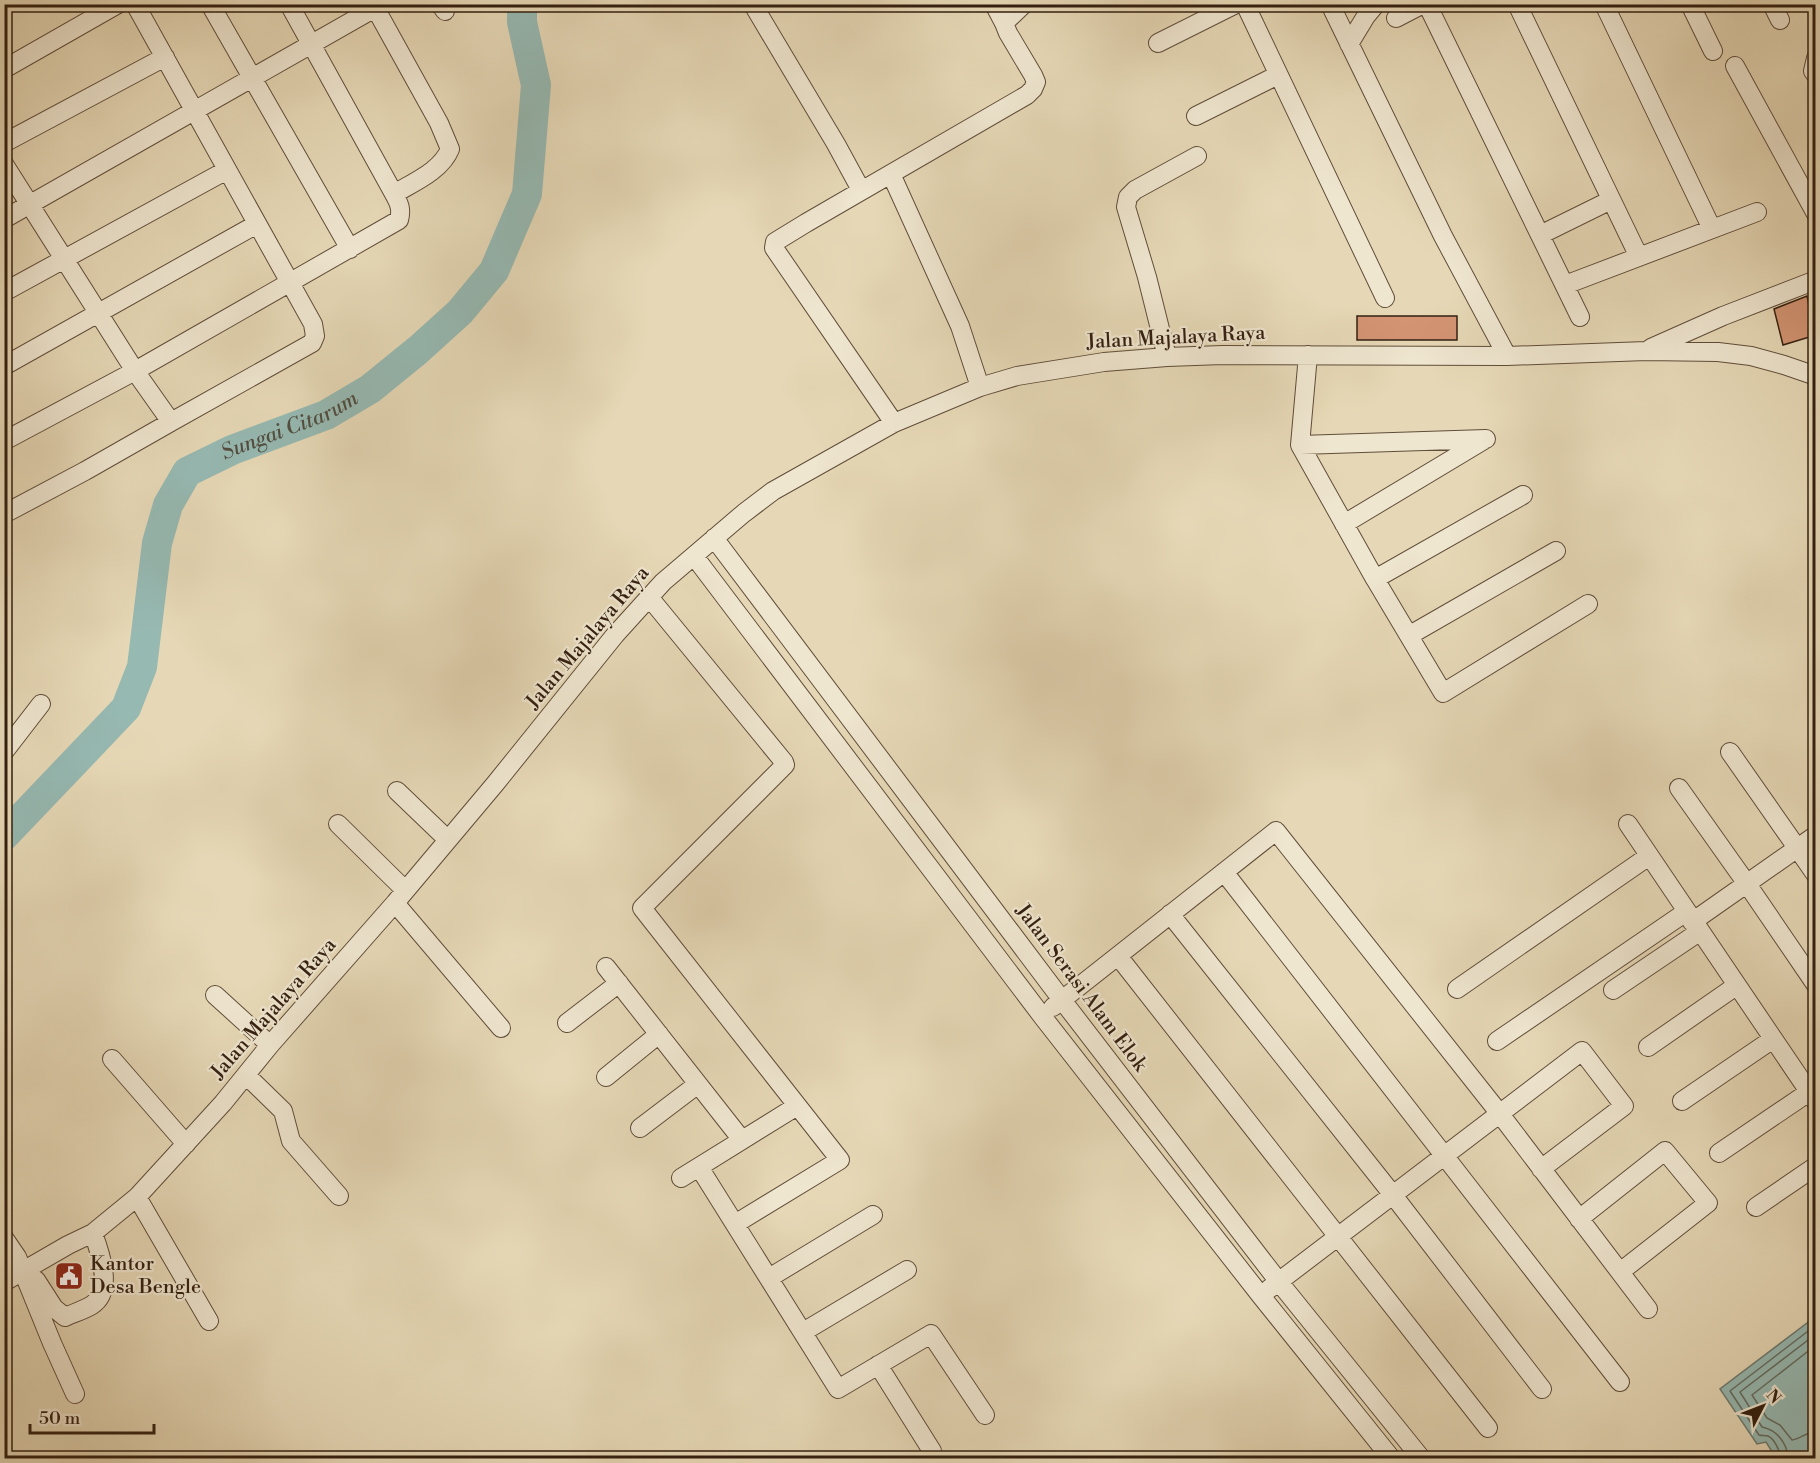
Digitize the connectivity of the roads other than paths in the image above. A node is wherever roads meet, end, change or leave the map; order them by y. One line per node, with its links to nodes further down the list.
1 (118, 4): 26 (street)
2 (135, 4): 23 (street)
3 (210, 4): 29 (street)
4 (289, 4): 20 (street)
5 (994, 4): 18 (street)
6 (1024, 4): 18 (street)
7 (1236, 4): 19 (street)
8 (1245, 4): 27 (street)
9 (1330, 4): 21 (street)
10 (1376, 4): 21 (street)
11 (1425, 4): 17 (street); 46 (street)
12 (1517, 4): 39 (street)
13 (1604, 4): 45 (street)
14 (1690, 4): 22 (street)
15 (376, 6): 20 (street); 38 (street)
16 (755, 8): 37 (street)
17 (1396, 18)
18 (1004, 23): 36 (street)
19 (1158, 43)
20 (311, 44): 29 (street); 38 (street)
21 (1348, 44): 59 (street)
22 (1713, 51)
23 (165, 57): 30 (street); 32 (street)
24 (1815, 58): 28 (street)
25 (1735, 66): 42 (street)
26 (4, 69)
27 (1278, 75): 31 (street); 54 (street)
28 (1815, 75)
29 (252, 78): 30 (street); 47 (street)
30 (194, 111): 35 (street); 40 (street)
31 (1196, 116)
32 (4, 143)
33 (1197, 156): 60 (street)
34 (4, 164): 40 (street)
35 (227, 170): 44 (street); 49 (street)
36 (891, 174): 37 (street); 64 (street)
37 (861, 190): 66 (street)
38 (394, 194): 47 (street)
39 (1611, 200): 46 (street); 48 (street)
40 (31, 205): 43 (street); 49 (street)
41 (1757, 212): 45 (street)
42 (1815, 214)
43 (4, 219)
44 (257, 224): 51 (street); 55 (street)
45 (1712, 229): 48 (street)
46 (1540, 235): 52 (street)
47 (350, 249): 51 (street)
48 (1639, 257): 52 (street)
49 (65, 259): 53 (street); 55 (street)
50 (1815, 280): 57 (street)
51 (290, 284): 62 (street); 65 (street)
52 (1565, 285): 56 (street)
53 (4, 292)
54 (1385, 298)
55 (99, 312): 61 (street); 62 (street)
56 (1580, 317)
57 (1646, 351): 59 (street, Jalan Majalaya Raya); 63 (street, Jalan Majalaya Raya)
58 (1308, 355): 59 (street, Jalan Majalaya Raya); 60 (street, Jalan Majalaya Raya); 68 (street)
59 (1507, 356)
60 (1167, 357): 64 (street, Jalan Majalaya Raya)
61 (4, 366)
62 (135, 371): 65 (street); 67 (street)
63 (1815, 376)
64 (981, 387): 66 (street, Jalan Majalaya Raya)
65 (171, 422): 70 (street)
66 (894, 423): 72 (street, Jalan Majalaya Raya)
67 (4, 441)
68 (1300, 445): 71 (street); 71 (street)
69 (1522, 495): 75 (street)
70 (4, 514)
71 (1344, 524): 75 (street)
72 (714, 538): 74 (street, Jalan Majalaya Raya); 76 (street, Jalan Serasi Alam Elok)
73 (1556, 551): 80 (street)
74 (694, 556): 77 (street, Jalan Majalaya Raya); 79 (street)
75 (1375, 579): 80 (street)
76 (756, 592): 79 (street); 106 (street, Jalan Serasi Alam Elok)
77 (649, 597): 89 (street, Jalan Majalaya Raya); 121 (street)
78 (1588, 604): 80 (street)
79 (734, 608): 107 (street)
80 (1410, 636)
81 (41, 704): 82 (street)
82 (4, 752)
83 (1730, 752): 90 (street)
84 (1679, 788): 94 (street)
85 (397, 791): 89 (street)
86 (338, 824): 95 (street)
87 (1628, 824): 91 (street)
88 (1815, 835): 90 (street)
89 (447, 839): 95 (street, Jalan Majalaya Raya)
90 (1797, 849): 93 (street); 94 (street)
91 (1648, 856): 97 (street); 103 (street)
92 (1224, 872): 96 (street); 122 (street); 127 (street)
93 (1815, 875)
94 (1747, 884): 97 (street); 101 (street)
95 (400, 897): 109 (street); 113 (street, Jalan Majalaya Raya)
96 (1170, 914): 98 (street); 132 (street)
97 (1692, 922): 102 (street); 104 (street); 112 (street)
98 (1118, 956): 106 (street); 140 (street)
99 (606, 967): 100 (street)
100 (619, 983): 108 (street); 110 (street)
101 (1815, 985)
102 (1736, 986): 111 (street); 114 (street)
103 (1457, 989)
104 (1613, 990)
105 (215, 996): 113 (street)
106 (1062, 1000): 107 (street); 147 (street, Jalan Serasi Alam Elok)
107 (1042, 1016): 148 (street)
108 (567, 1023)
109 (501, 1028)
110 (659, 1034): 117 (street); 118 (street)
111 (1773, 1039): 119 (street); 120 (street)
112 (1497, 1041)
113 (270, 1045): 116 (street, Jalan Majalaya Raya)
114 (1648, 1047)
115 (112, 1059): 125 (street)
116 (246, 1075): 125 (street, Jalan Majalaya Raya); 133 (street)
117 (606, 1077)
118 (698, 1084): 123 (street); 124 (street)
119 (1812, 1097): 126 (street)
120 (1682, 1101)
121 (797, 1106): 124 (street); 138 (street)
122 (1500, 1114): 127 (street); 130 (street); 130 (street)
123 (640, 1128)
124 (742, 1140): 129 (street)
125 (186, 1144): 134 (street, Jalan Majalaya Raya)
126 (1719, 1153)
127 (1445, 1156): 132 (street); 153 (street)
128 (1815, 1166): 135 (street)
129 (699, 1167): 131 (street); 138 (street)
130 (1541, 1169): 137 (street)
131 (681, 1178)
132 (1393, 1195): 140 (street); 154 (street)
133 (339, 1196)
134 (136, 1197): 139 (street, Jalan Majalaya Raya); 150 (street)
135 (1756, 1207)
136 (873, 1215): 145 (street)
137 (1580, 1219): 144 (street); 144 (street)
138 (735, 1224): 145 (street)
139 (93, 1233): 142 (street, Jalan Majalaya Raya); 142 (street)
140 (1338, 1237): 147 (street); 157 (street)
141 (4, 1238): 142 (street)
142 (25, 1269): 146 (street, Jalan Majalaya Raya); 155 (street)
143 (907, 1270): 151 (street)
144 (1620, 1272): 149 (street)
145 (769, 1278): 151 (street)
146 (4, 1282)
147 (1279, 1282): 148 (street); 160 (street, Jalan Serasi Alam Elok)
148 (1261, 1296): 159 (street)
149 (1648, 1309)
150 (208, 1321)
151 (803, 1332): 152 (street)
152 (878, 1365): 156 (street); 158 (street)
153 (1620, 1382)
154 (1542, 1389)
155 (75, 1394)
156 (985, 1416)
157 (1488, 1428)
158 (932, 1451)
159 (1391, 1458)
160 (1421, 1458)

